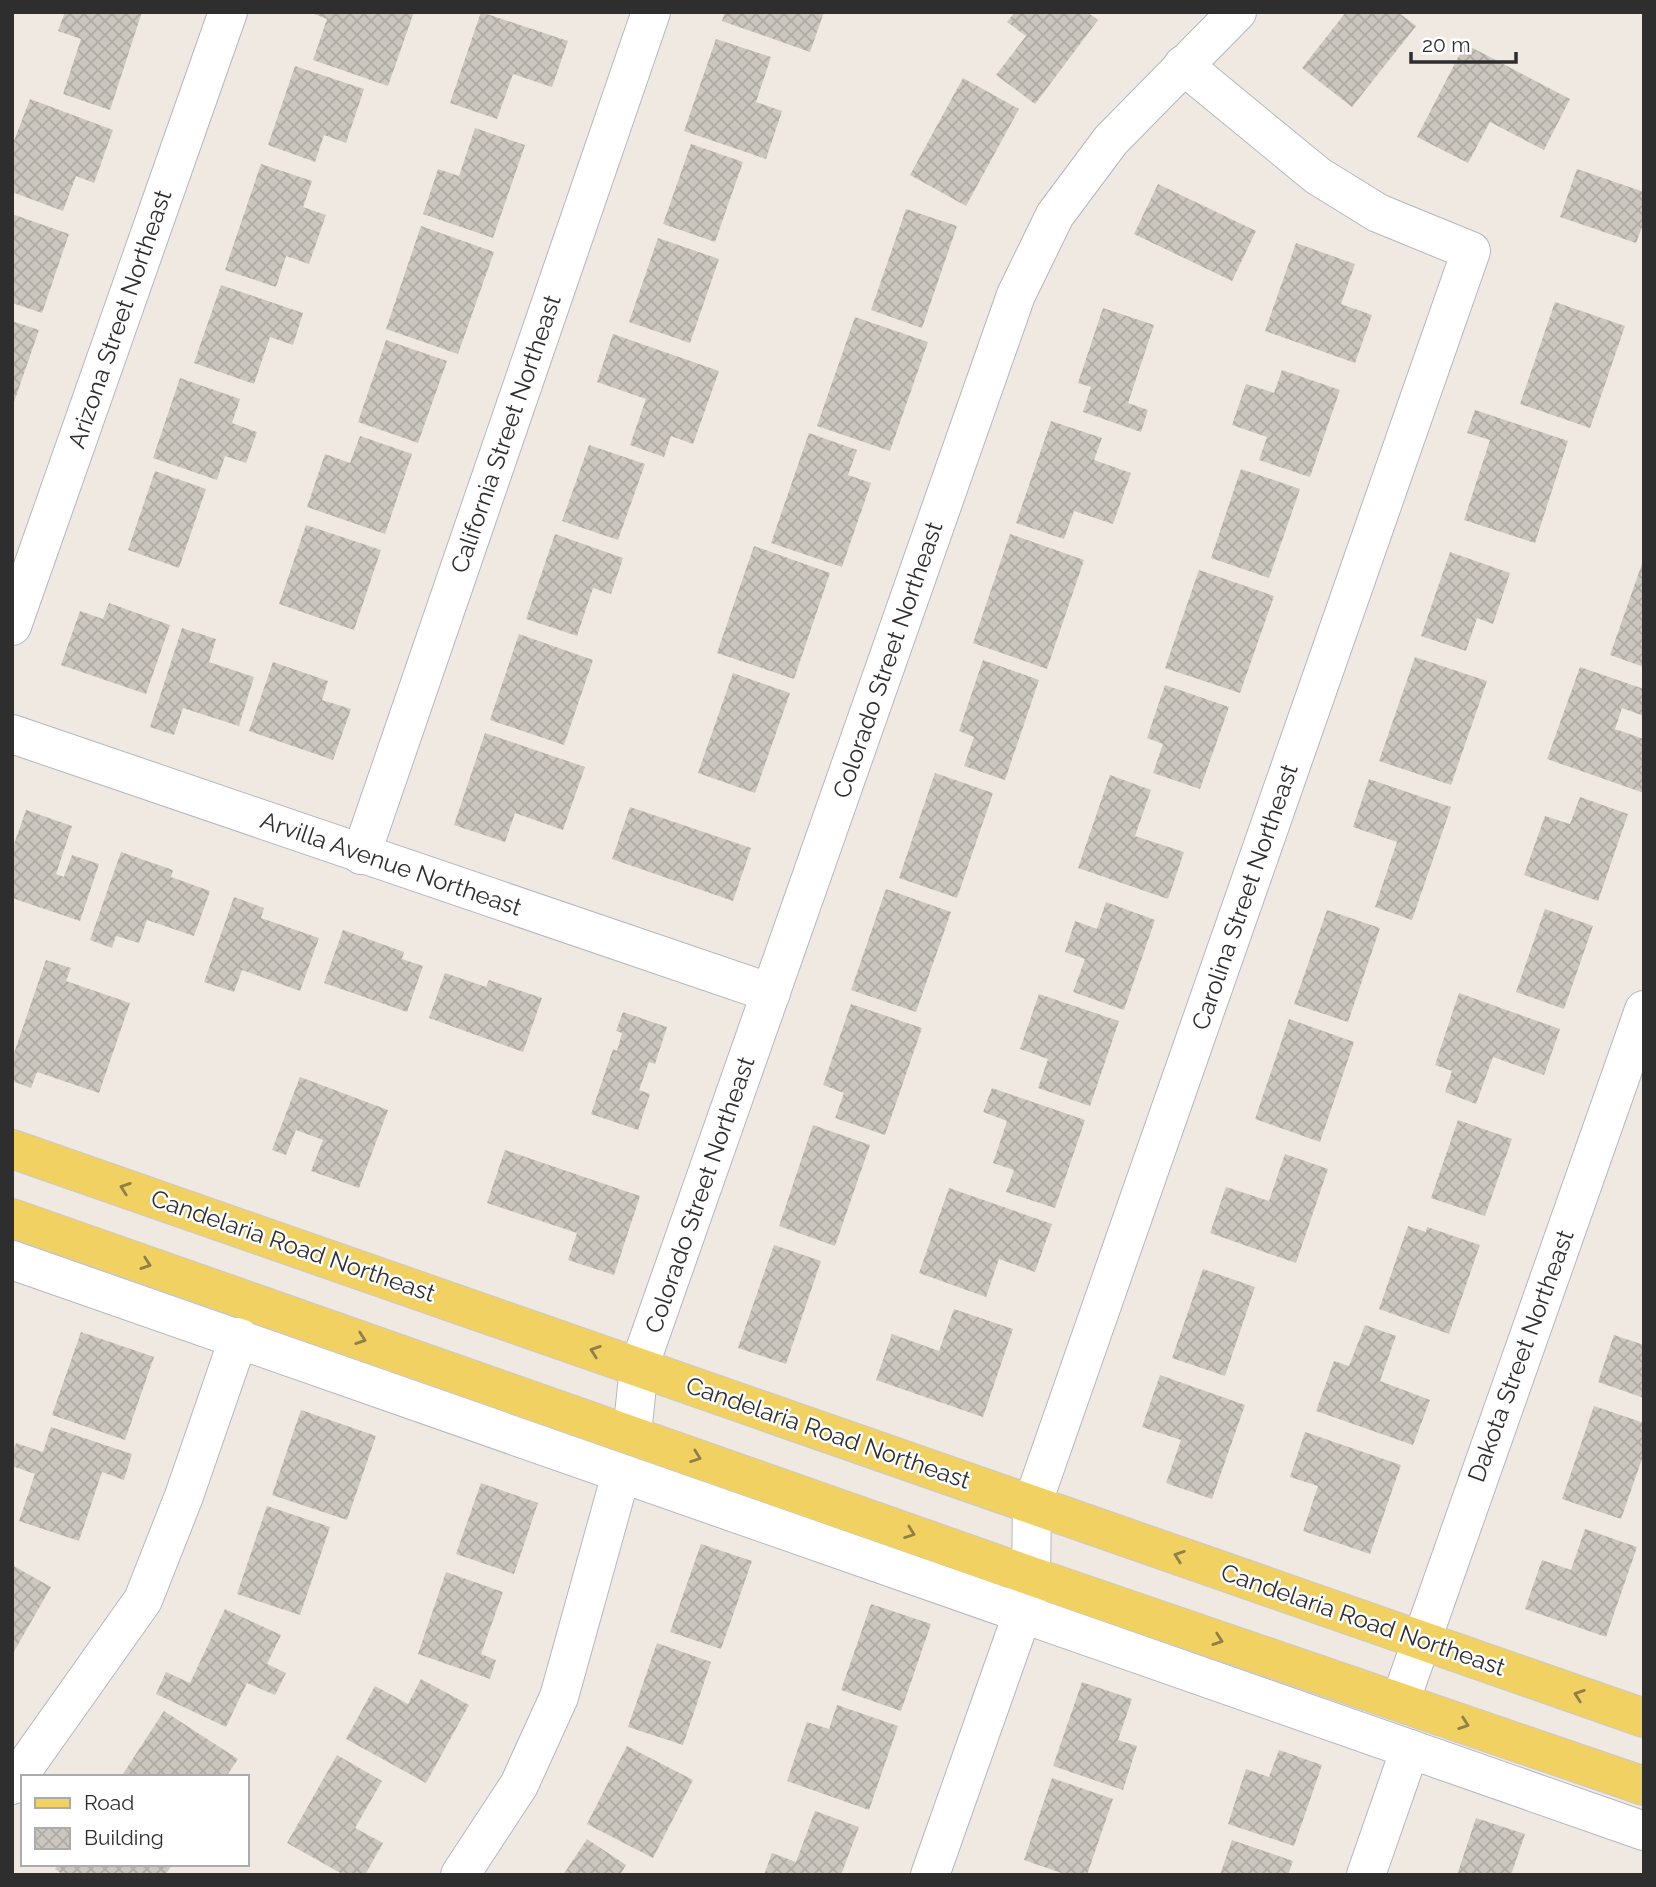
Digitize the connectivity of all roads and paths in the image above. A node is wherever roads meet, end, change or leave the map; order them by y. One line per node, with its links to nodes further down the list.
1 (228, 12): 5 (street, Arizona Street Northeast)
2 (651, 12): 7 (street, California Street Northeast)
3 (1237, 12): 4 (street, Colorado Street Northeast)
4 (1183, 65): 8 (street, Colorado Street Northeast); 17 (street, Carolina Street Northeast)
5 (12, 626)
6 (12, 734): 7 (street, Arvilla Avenue Northeast)
7 (361, 855): 8 (street, Arvilla Avenue Northeast)
8 (771, 993): 14 (street, Colorado Street Northeast)
9 (1644, 1010): 19 (street, Dakota Street Northeast)
10 (12, 1149): 14 (main road, Candelaria Road Northeast, one-way to 10)
11 (12, 1218): 15 (main road, one-way to 15)
12 (12, 1260): 13 (street)
13 (239, 1337): 16 (street); 23 (street)
14 (639, 1367): 15 (street); 17 (main road, Candelaria Road Northeast)
15 (632, 1434): 18 (main road, one-way to 18)
16 (621, 1474): 18 (street); 26 (street)
17 (1032, 1505): 18 (street, Carolina Street Northeast); 19 (main road, Candelaria Road Northeast, one-way to 17)
18 (1027, 1594): 20 (main road, one-way to 20); 22 (street); 27 (street, Carolina Street Northeast)
19 (1420, 1641): 20 (street, Dakota Street Northeast); 21 (main road, Candelaria Road Northeast, one-way to 19)
20 (1400, 1702): 24 (main road, one-way to 24)
21 (1644, 1717)
22 (1410, 1748): 25 (street); 28 (street)
23 (12, 1785)
24 (1644, 1786)
25 (1644, 1831)
26 (460, 1875)
27 (930, 1875)
28 (1366, 1875)

